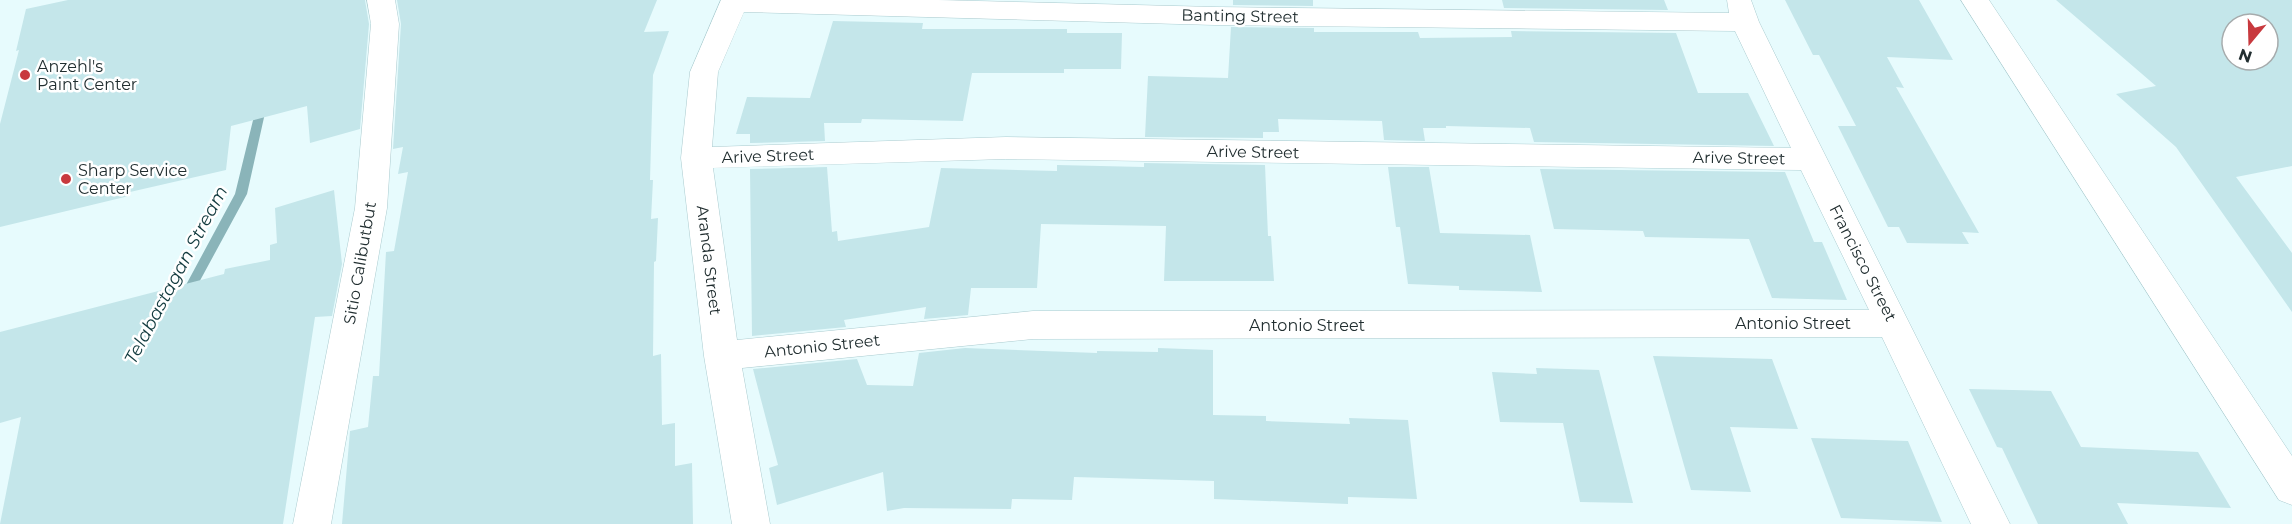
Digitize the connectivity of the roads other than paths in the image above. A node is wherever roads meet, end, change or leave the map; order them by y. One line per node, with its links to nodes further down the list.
1 (381, 0): 10 (street, Sitio Calibutbut)
2 (1975, 0): 9 (street)
3 (735, 2): 4 (street, Banting Street); 5 (street, Aranda Street)
4 (1742, 11): 6 (street, Francisco Street)
5 (696, 158): 6 (street, Arive Street); 8 (street, Aranda Street)
6 (1810, 159): 7 (street, Francisco Street)
7 (1894, 323): 8 (street, Antonio Street); 12 (street, Francisco Street)
8 (722, 356): 11 (street, Aranda Street)
9 (2292, 488)
10 (312, 524)
11 (751, 524)
12 (1991, 524)

